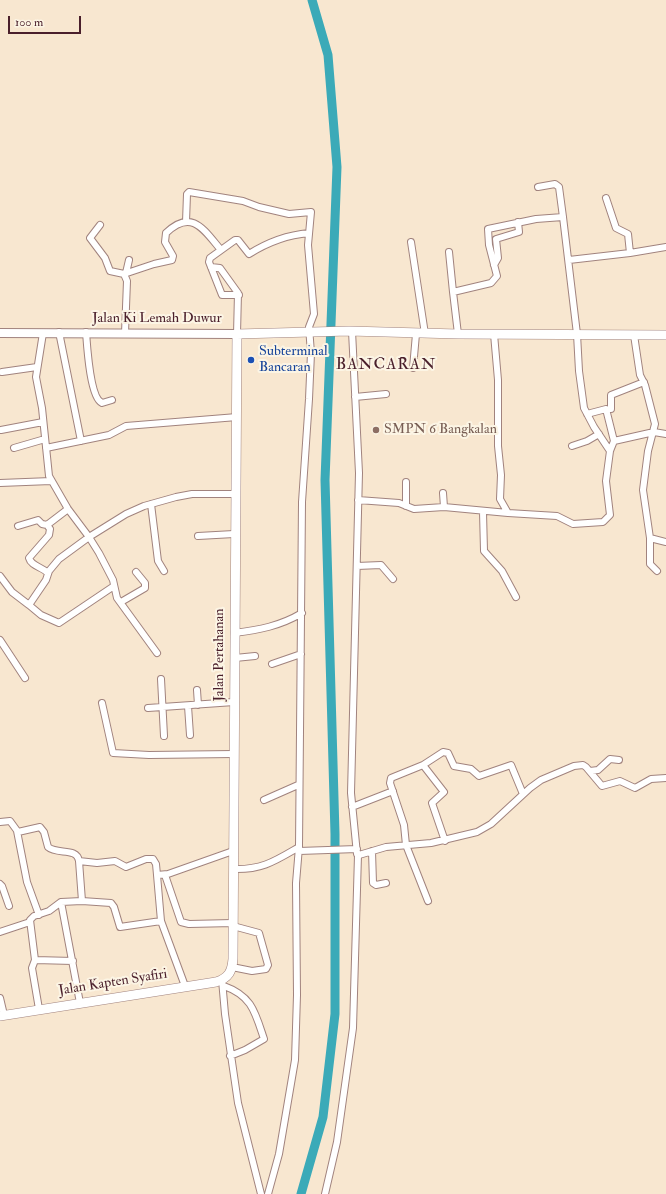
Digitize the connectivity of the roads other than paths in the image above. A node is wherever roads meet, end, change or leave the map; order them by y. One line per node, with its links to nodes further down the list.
1 (538, 187): 3 (street)
2 (606, 198): 12 (street)
3 (563, 217): 5 (street); 14 (street)
4 (186, 222): 7 (street); 10 (street); 17 (street)
5 (518, 222): 15 (street); 15 (street)
6 (100, 225): 17 (street)
7 (308, 233): 10 (street); 23 (street)
8 (411, 242): 28 (street)
9 (666, 247): 12 (street)
10 (221, 250): 16 (street)
11 (449, 252): 18 (street)
12 (630, 253): 14 (street)
13 (129, 260): 17 (street)
14 (569, 260): 31 (street)
15 (494, 265): 18 (street)
16 (211, 267): 19 (street); 19 (street)
17 (125, 274): 26 (street)
18 (453, 292): 29 (street)
19 (239, 295): 27 (street)
20 (351, 331): 23 (highway, Jalan Ki Lemah Duwur); 28 (highway, Jalan Ki Lemah Duwur); 39 (street)
21 (59, 332): 22 (main road, Jalan Ki Lemah Duwur); 25 (main road, Jalan Ki Lemah Duwur); 50 (street)
22 (86, 332): 26 (main road, Jalan Ki Lemah Duwur); 40 (street)
23 (311, 332): 27 (highway, Jalan Ki Lemah Duwur); 86 (street)
24 (0, 333): 25 (main road, Jalan Ki Lemah Duwur)
25 (43, 333): 34 (street)
26 (125, 333): 27 (main road, Jalan Ki Lemah Duwur)
27 (238, 334): 43 (highway, Jalan Pertahanan)
28 (420, 334): 29 (highway, Jalan Ki Lemah Duwur); 35 (street)
29 (458, 334): 30 (highway, Jalan Ki Lemah Duwur)
30 (494, 334): 31 (highway, Jalan Ki Lemah Duwur); 67 (street)
31 (577, 334): 32 (highway, Jalan Ki Lemah Duwur); 42 (street)
32 (634, 335): 33 (highway, Jalan Ki Lemah Duwur); 37 (street)
33 (666, 335)
34 (37, 367): 36 (street); 44 (street)
35 (413, 368)
36 (2, 372)
37 (644, 382): 41 (street); 46 (street)
38 (386, 394): 39 (street)
39 (355, 397): 61 (street)
40 (112, 400)
41 (611, 409)
42 (587, 414): 47 (street); 51 (street)
43 (237, 417): 50 (street); 60 (highway, Jalan Pertahanan)
44 (43, 422): 45 (street); 49 (street)
45 (1, 430)
46 (654, 432): 48 (street); 51 (street); 73 (street)
47 (599, 434): 52 (street); 55 (street)
48 (666, 434)
49 (45, 439): 53 (street); 54 (street)
50 (81, 440): 54 (street)
51 (614, 441): 55 (street)
52 (572, 446)
53 (14, 448)
54 (46, 448): 56 (street)
55 (610, 451): 67 (street)
56 (51, 481): 58 (street); 65 (street)
57 (406, 482): 63 (street)
58 (0, 483)
59 (443, 493): 64 (street)
60 (235, 494): 62 (street); 70 (highway, Jalan Pertahanan)
61 (358, 500): 63 (street); 75 (street)
62 (151, 504): 72 (street); 76 (street)
63 (406, 506): 64 (street)
64 (444, 507): 66 (street)
65 (68, 509): 68 (street); 72 (street)
66 (483, 512): 67 (street); 83 (street)
67 (508, 513)
68 (46, 525): 69 (street); 79 (street)
69 (18, 526)
70 (234, 534): 71 (street); 87 (highway, Jalan Pertahanan)
71 (198, 536)
72 (89, 537): 79 (street); 82 (street)
73 (650, 538): 74 (street); 77 (street)
74 (666, 542)
75 (356, 566): 81 (street); 114 (street)
76 (164, 571)
77 (657, 571)
78 (136, 572): 84 (street)
79 (48, 574): 85 (street)
80 (0, 576): 85 (street)
81 (393, 579)
82 (114, 586): 84 (street); 85 (street)
83 (516, 597)
84 (121, 602): 89 (street)
85 (29, 605)
86 (302, 613): 87 (street); 90 (street)
87 (234, 633): 92 (highway, Jalan Pertahanan)
88 (0, 640): 94 (street)
89 (157, 653)
90 (301, 654): 93 (street); 110 (street)
91 (254, 656): 92 (street)
92 (235, 658): 97 (highway, Jalan Pertahanan)
93 (272, 664)
94 (25, 678)
95 (161, 679): 102 (street)
96 (197, 690): 99 (street)
97 (234, 702): 99 (street); 105 (highway, Jalan Pertahanan)
98 (102, 703): 105 (street)
99 (198, 705): 100 (street)
100 (188, 706): 102 (street); 103 (street)
101 (148, 708): 102 (street)
102 (164, 708): 104 (street)
103 (190, 735)
104 (164, 736)
105 (234, 754): 120 (highway, Jalan Pertahanan)
106 (619, 760): 108 (street)
107 (423, 765): 111 (street); 112 (street); 117 (street)
108 (590, 771): 109 (street); 112 (street)
109 (666, 778)
110 (298, 786): 113 (street); 119 (street)
111 (392, 791): 114 (street); 118 (street)
112 (523, 794): 117 (street)
113 (264, 800)
114 (352, 807): 122 (street)
115 (0, 822): 116 (street)
116 (17, 831): 123 (street); 133 (street)
117 (445, 840): 118 (street)
118 (406, 845): 121 (street); 130 (street)
119 (299, 849): 122 (street); 124 (street); 148 (street)
120 (233, 851): 124 (highway, Jalan Pertahanan); 125 (street)
121 (372, 851): 122 (street); 127 (street)
122 (355, 852): 149 (street)
123 (79, 861): 126 (street); 129 (street)
124 (233, 869): 136 (highway, Jalan Pertahanan)
125 (165, 875): 126 (street); 136 (street)
126 (157, 876): 135 (street)
127 (386, 883)
128 (0, 884): 132 (street)
129 (82, 901): 131 (street); 135 (street)
130 (428, 901)
131 (61, 902): 133 (street); 139 (street)
132 (9, 906)
133 (39, 915): 134 (street)
134 (30, 922): 137 (street); 138 (street)
135 (161, 922): 141 (street)
136 (233, 924): 140 (highway, Jalan Pertahanan); 140 (street)
137 (0, 932)
138 (35, 960): 139 (street); 144 (street)
139 (73, 962): 143 (street)
140 (227, 977): 141 (highway, Jalan Kapten Syafiri); 146 (street); 146 (street)
141 (185, 986): 143 (highway, Jalan Kapten Syafiri)
142 (0, 998): 145 (street)
143 (80, 1003): 144 (highway, Jalan Kapten Syafiri)
144 (39, 1009): 145 (highway, Jalan Kapten Syafiri)
145 (2, 1015)
146 (230, 1056): 147 (street)
147 (261, 1194)
148 (268, 1194)
149 (325, 1194)

